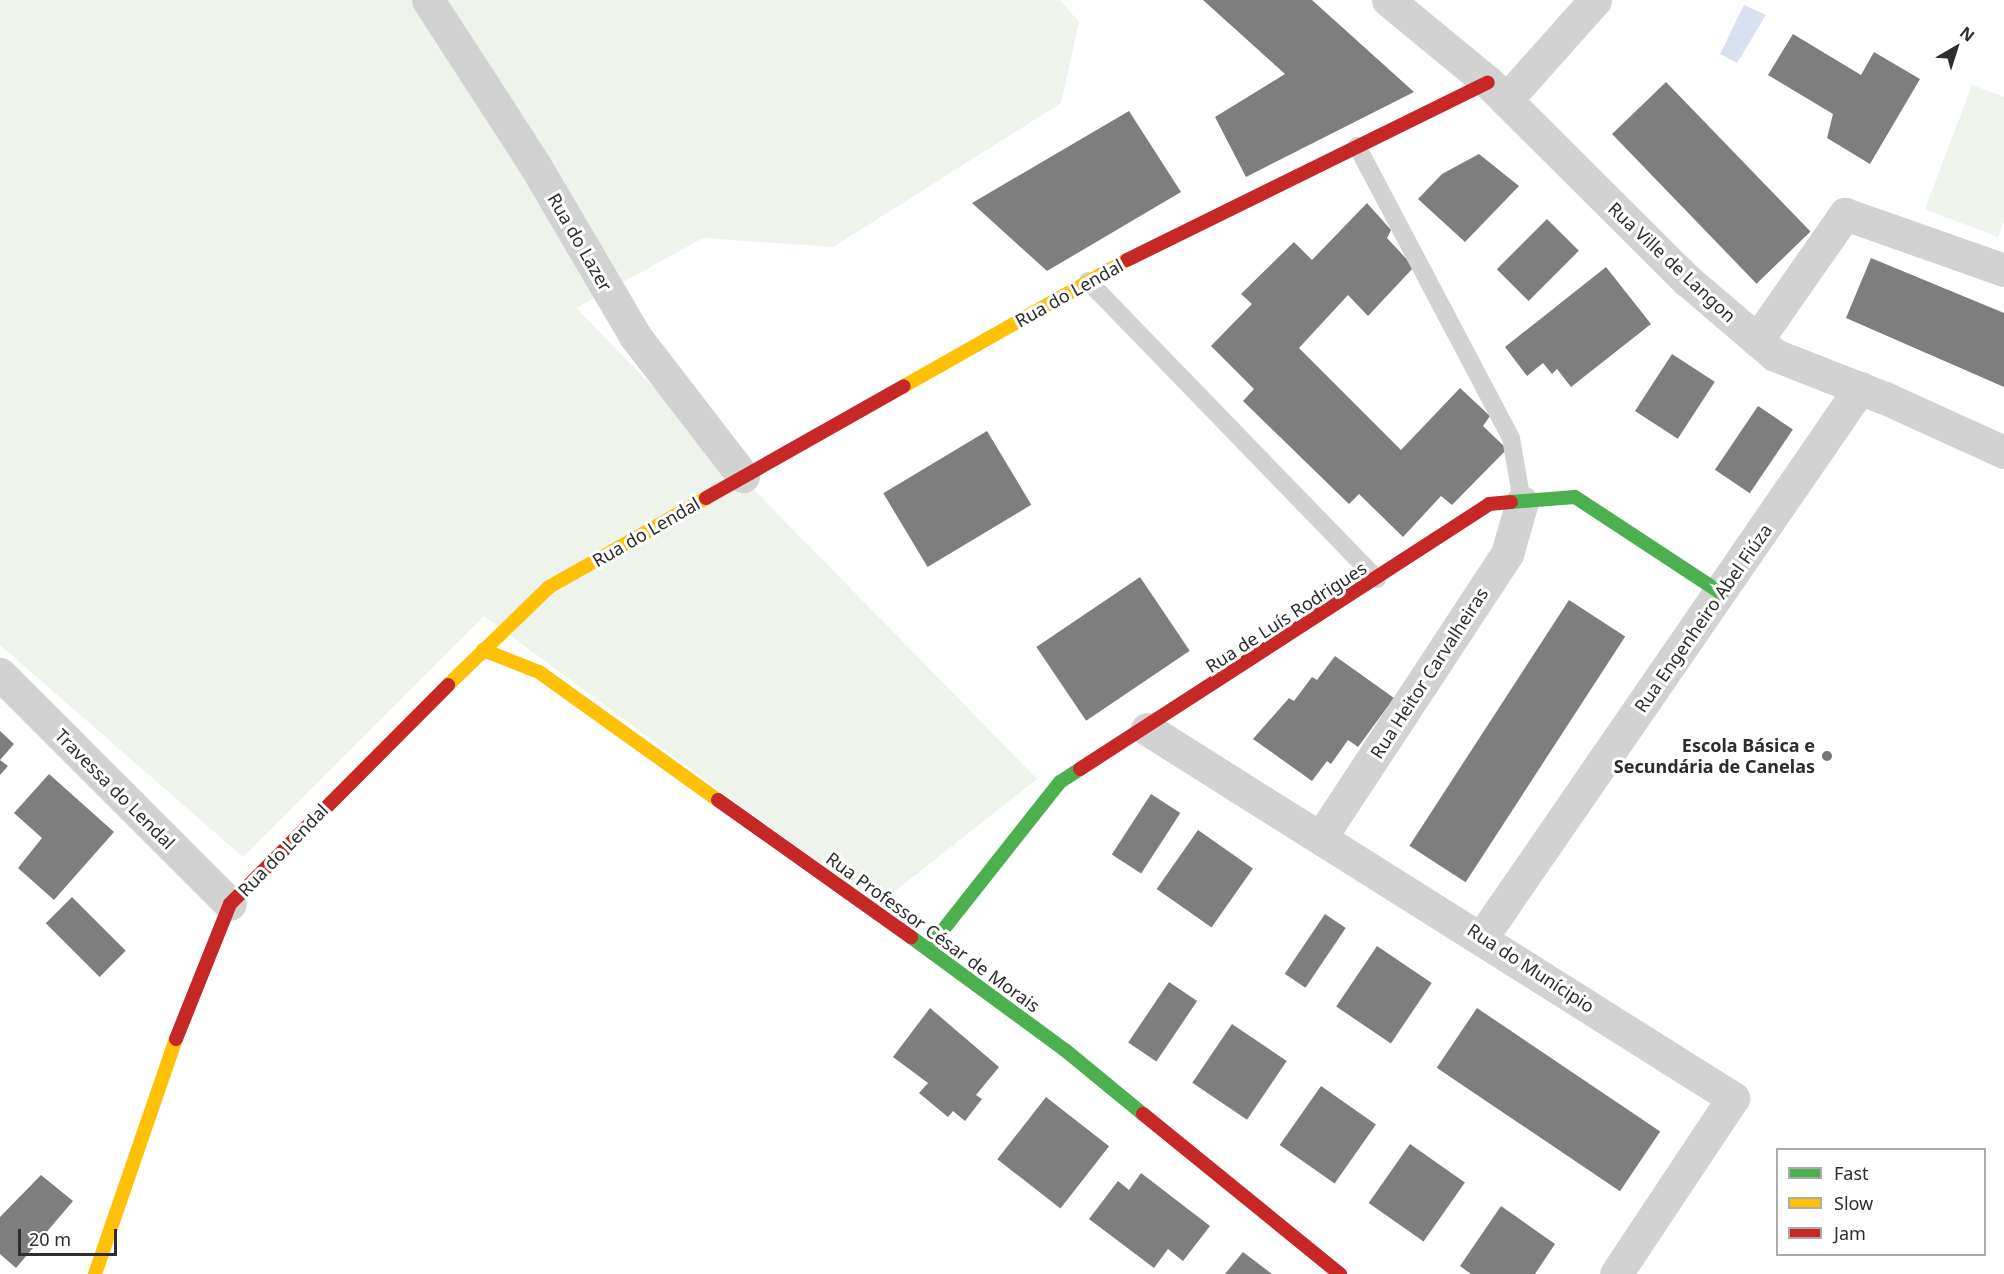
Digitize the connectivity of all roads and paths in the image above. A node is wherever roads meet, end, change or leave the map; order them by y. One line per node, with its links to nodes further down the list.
1 (428, 0): 11 (street, Rua do Lazer)
2 (1388, 0): 4 (street, Rua Ville de Langon)
3 (1595, 0): 4 (street, Rua do Lendal)
4 (1497, 91): 5 (street, Rua do Lendal); 8 (street, Rua Ville de Langon)
5 (1357, 146): 7 (street, Rua do Lendal); 12 (lane)
6 (2004, 270): 8 (street)
7 (1088, 281): 11 (street, Rua do Lendal); 13 (lane)
8 (1757, 340): 9 (street, Rua Ville de Langon)
9 (1860, 388): 10 (street, Rua Ville de Langon); 14 (street, Rua Engenheiro Abel Fiúza)
10 (2004, 452)
11 (743, 476): 15 (street, Rua do Lendal)
12 (1522, 502): 13 (street, Rua de Luís Rodrigues); 14 (street, Rua de Luís Rodrigues); 18 (street, Rua Heitor Carvalheiras)
13 (1377, 579): 17 (street, Rua de Luís Rodrigues)
14 (1721, 593): 20 (street, Rua Engenheiro Abel Fiúza)
15 (483, 650): 19 (street, Rua do Lendal); 21 (street, Rua Professor César de Morais)
16 (0, 674): 19 (street, Travessa do Lendal)
17 (1147, 729): 18 (street, Rua do Munícipio); 21 (street, Rua de Luís Rodrigues)
18 (1321, 837): 20 (street, Rua do Munícipio)
19 (230, 904): 22 (street, Rua do Lendal)
20 (1482, 937): 24 (street, Rua do Munícipio)
21 (928, 949): 23 (street, Rua Professor César de Morais)
22 (95, 1274)
23 (1340, 1274)
24 (1616, 1274)

